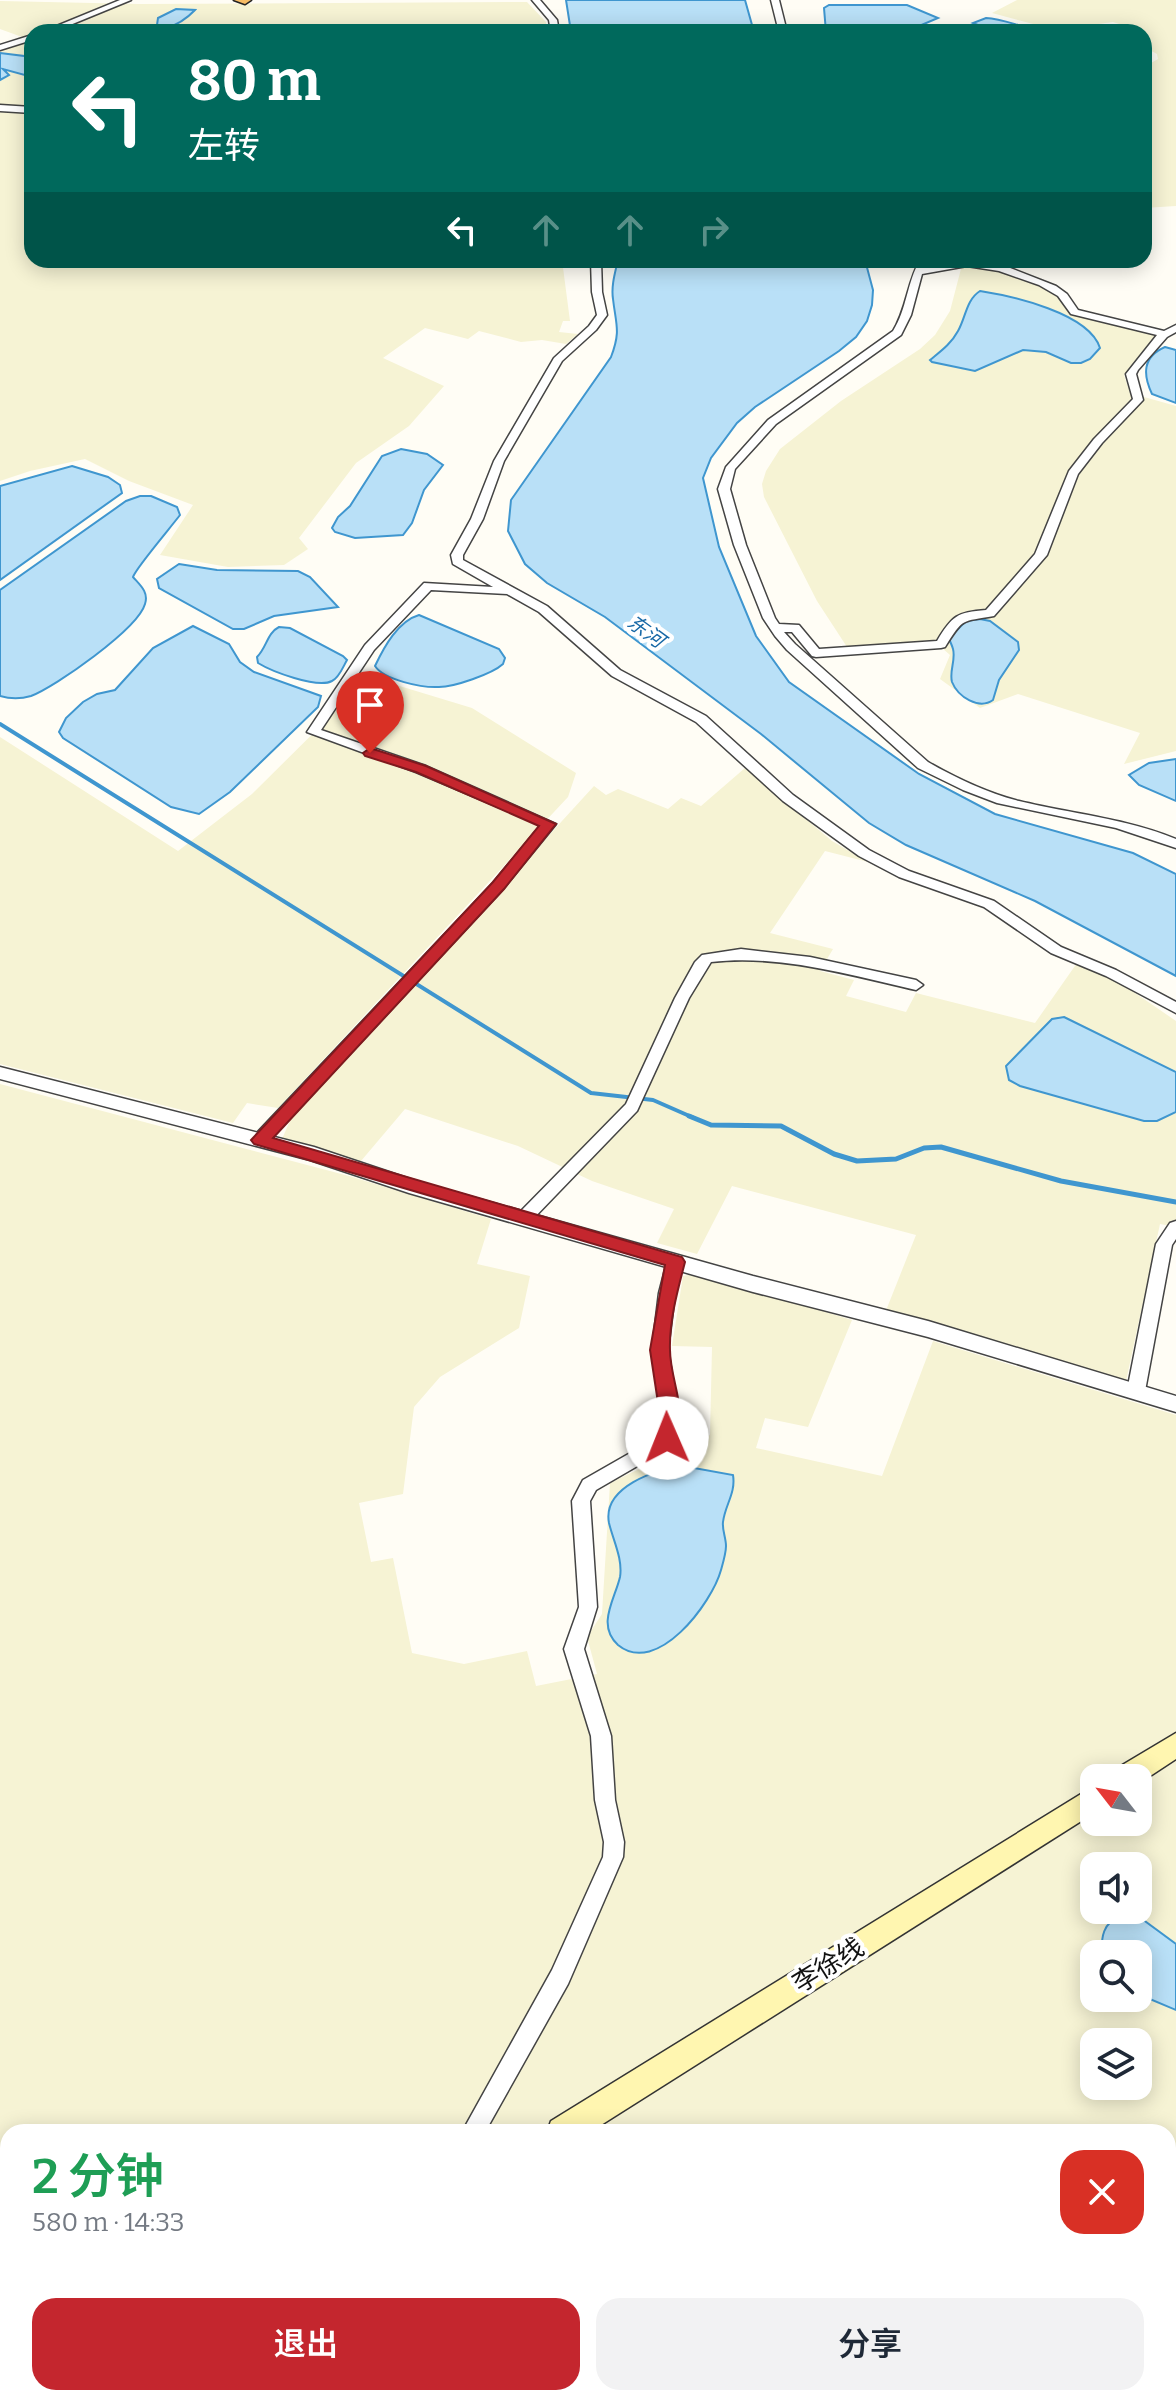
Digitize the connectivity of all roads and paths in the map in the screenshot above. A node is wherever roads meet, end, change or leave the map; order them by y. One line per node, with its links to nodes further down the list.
1 (127, 0): 4 (street)
2 (536, 0): 5 (street)
3 (775, 0): 6 (street)
4 (66, 24)
5 (554, 24)
6 (781, 24)
7 (24, 40): 8 (street)
8 (0, 48)
9 (0, 108): 10 (street)
10 (24, 110)
11 (596, 268): 17 (street)
12 (920, 268): 15 (street)
13 (938, 268): 15 (street)
14 (996, 268): 16 (street)
15 (918, 272): 18 (street)
16 (1170, 331): 18 (street)
17 (512, 592): 21 (street); 23 (street)
18 (776, 628): 19 (street)
19 (1176, 844)
20 (916, 985): 24 (street)
21 (1176, 1008)
22 (0, 1073): 23 (street)
23 (260, 1140): 24 (street)
24 (524, 1218): 26 (street)
25 (1176, 1227): 27 (street)
26 (675, 1262): 27 (street); 32 (street)
27 (1136, 1391): 28 (street)
28 (1176, 1404)
29 (1176, 1745): 30 (main road)
30 (1146, 1764)
31 (1080, 1807): 33 (main road, 李徐线)
32 (477, 2124)
33 (575, 2124)

